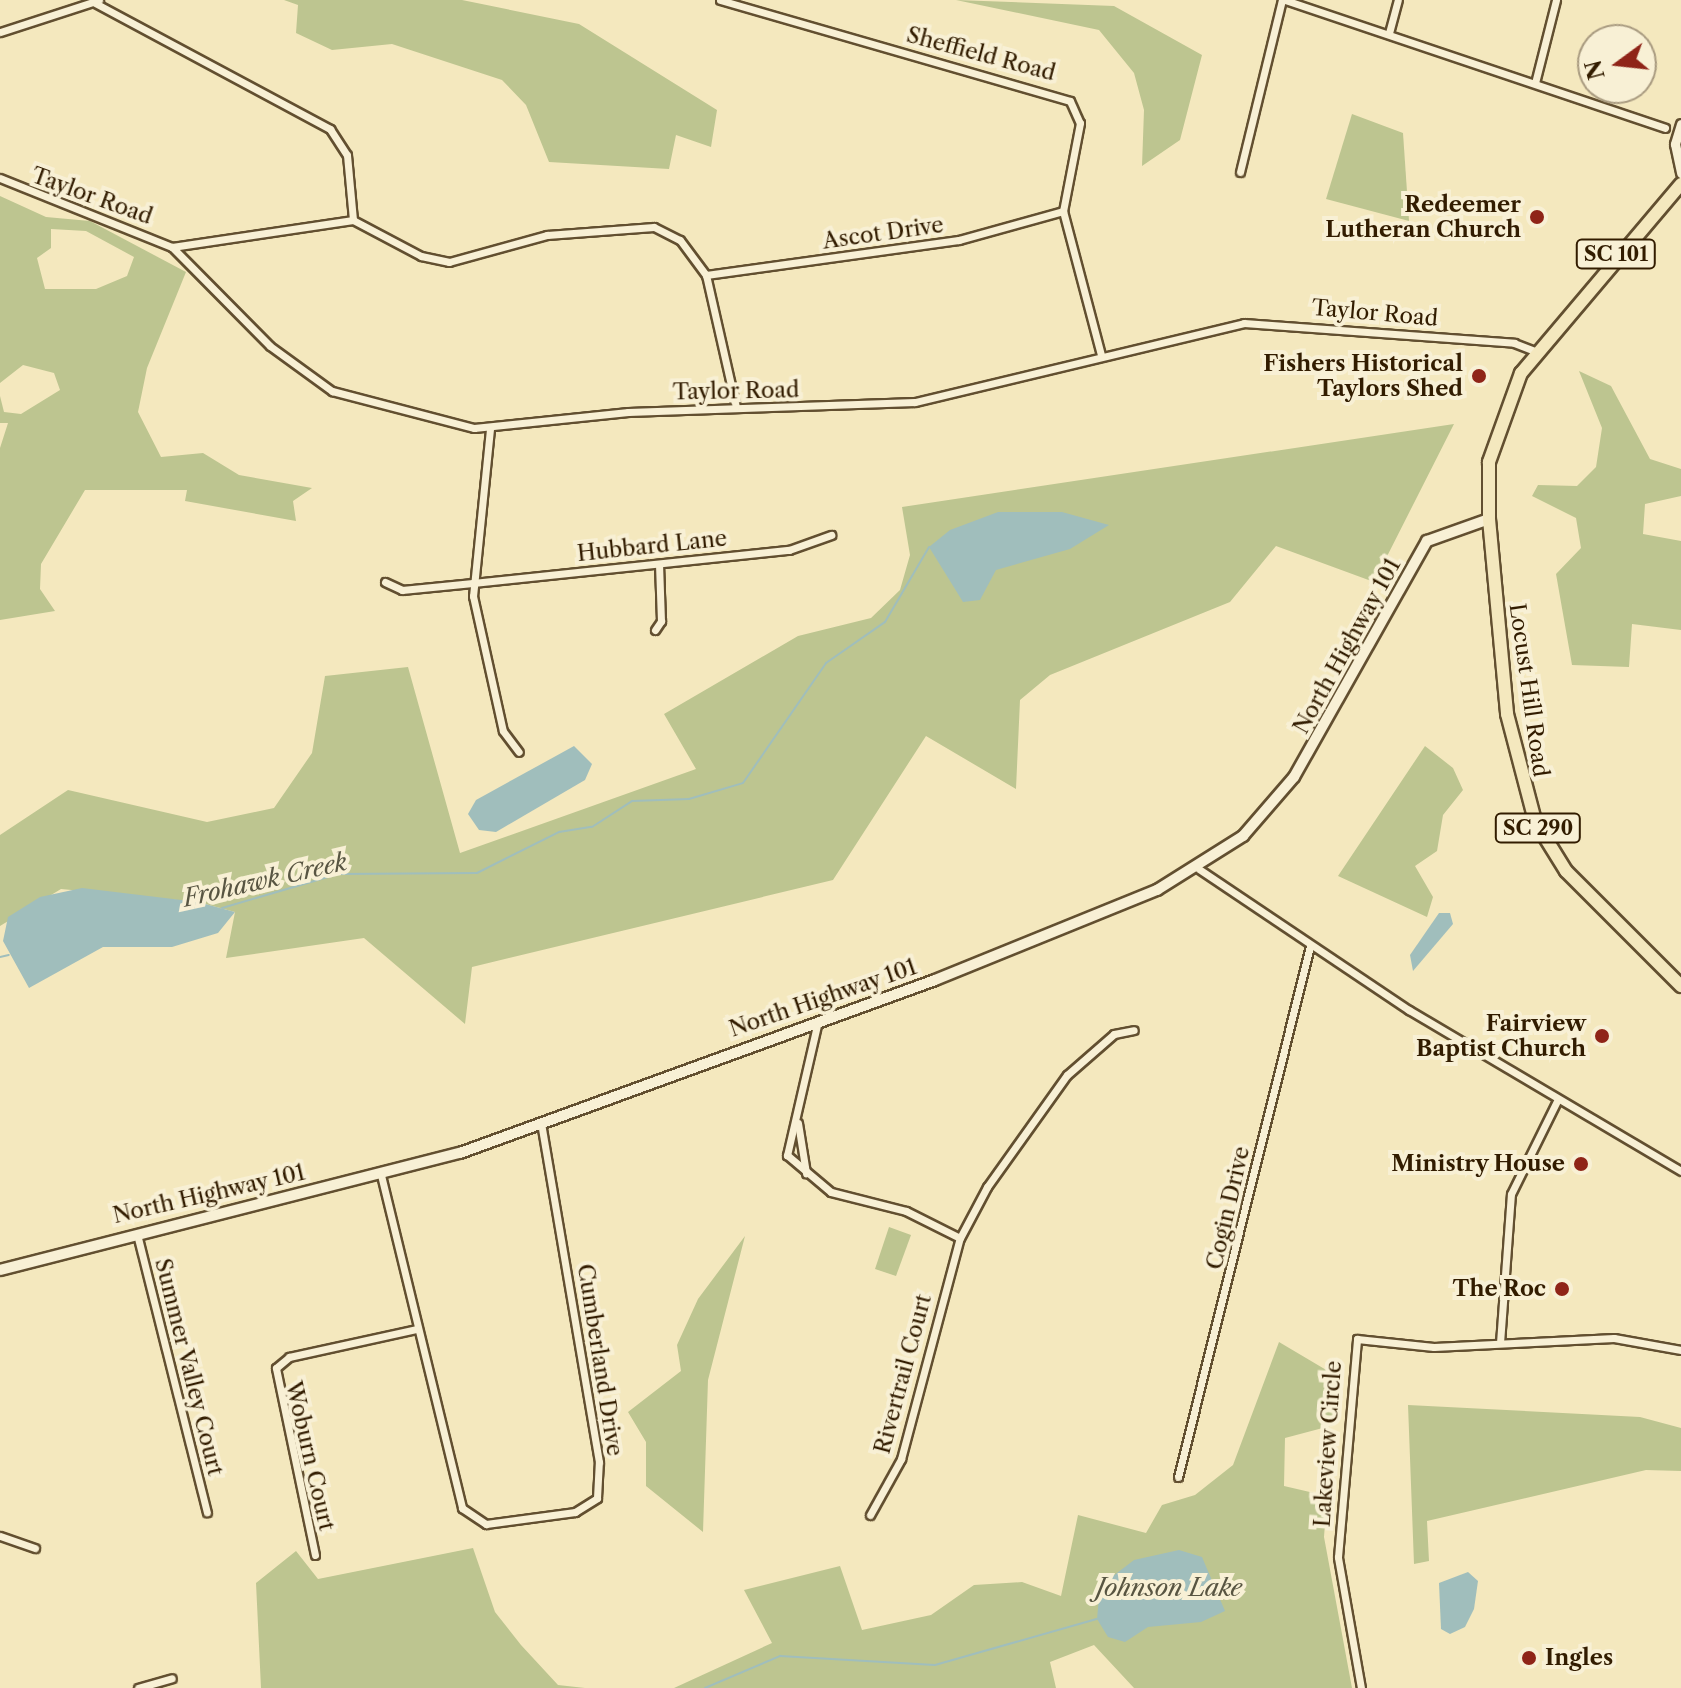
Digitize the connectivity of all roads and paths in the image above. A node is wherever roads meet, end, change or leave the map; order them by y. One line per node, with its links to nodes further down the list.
1 (720, 0): 15 (street, Sheffield Road)
2 (1284, 0): 7 (street); 11 (street)
3 (1398, 0): 7 (street)
4 (1556, 0): 8 (street)
5 (97, 2): 6 (street); 16 (street)
6 (0, 32)
7 (1389, 33): 8 (street)
8 (1535, 83): 10 (street)
9 (1681, 124): 12 (street)
10 (1665, 128)
11 (1240, 172)
12 (1681, 173)
13 (0, 178): 17 (street, Taylor Road)
14 (1681, 184): 19 (main road, SC 101)
15 (1063, 211): 18 (street, Ascot Drive); 20 (street, Sheffield Road)
16 (353, 220): 17 (street); 18 (street)
17 (172, 247): 22 (street, Taylor Road)
18 (706, 275): 21 (street)
19 (1537, 352): 20 (street, Taylor Road); 23 (main road, Locust Hill Road / SC 101)
20 (1101, 355): 21 (street, Taylor Road)
21 (736, 407): 22 (street, Taylor Road)
22 (490, 429): 27 (street)
23 (1489, 519): 30 (main road, North Highway 101); 32 (main road, Locust Hill Road / SC 290)
24 (831, 535): 25 (street, Hubbard Lane)
25 (659, 564): 27 (street, Hubbard Lane); 28 (street)
26 (385, 582): 27 (street, Hubbard Lane)
27 (473, 583): 29 (street)
28 (655, 630)
29 (519, 752)
30 (1199, 869): 31 (street); 33 (main road, North Highway 101)
31 (1310, 946): 35 (street); 47 (street, Cogin Drive)
32 (1681, 986)
33 (818, 1021): 36 (main road, North Highway 101); 37 (street)
34 (1134, 1030): 42 (street, Rivertrail Court)
35 (1557, 1101): 38 (street); 45 (street)
36 (541, 1123): 40 (main road, North Highway 101); 44 (street, Cumberland Drive)
37 (798, 1123): 39 (street); 39 (street)
38 (1681, 1171)
39 (806, 1173): 42 (street)
40 (381, 1175): 41 (main road, North Highway 101); 44 (street, Cumberland Drive)
41 (137, 1231): 43 (main road, North Highway 101); 48 (street, Summer Valley Court)
42 (960, 1238): 49 (street, Rivertrail Court)
43 (0, 1270)
44 (416, 1329): 52 (street, Woburn Court)
45 (1500, 1343): 46 (street, Lakeview Circle); 55 (street, Lakeview Circle)
46 (1681, 1350)
47 (1178, 1477)
48 (207, 1512)
49 (870, 1515)
50 (0, 1536): 51 (street)
51 (35, 1548)
52 (315, 1555)
53 (172, 1678): 54 (street)
54 (138, 1688)
55 (1361, 1688)

